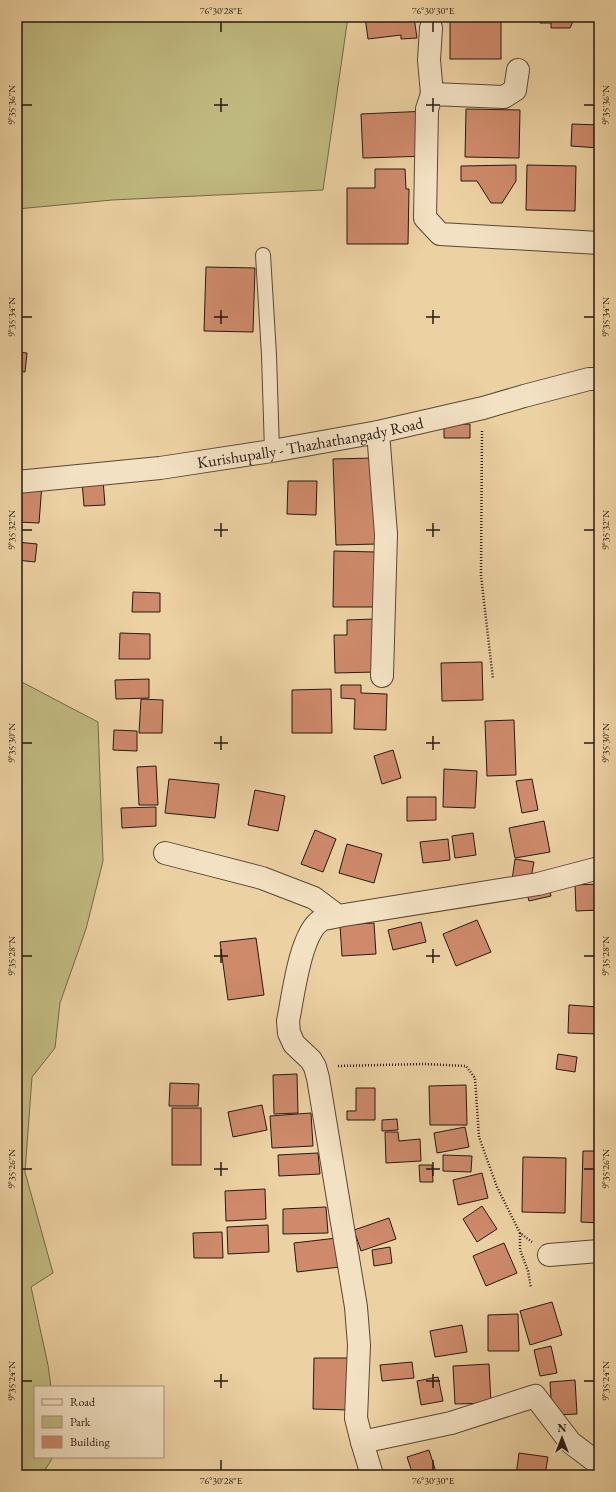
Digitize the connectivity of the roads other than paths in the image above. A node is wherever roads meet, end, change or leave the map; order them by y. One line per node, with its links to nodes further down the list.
1 (431, 28): 3 (street)
2 (518, 70): 3 (street)
3 (432, 94): 4 (street)
4 (599, 243)
5 (262, 255): 8 (lane)
6 (599, 379): 7 (street, Kurishupally - Thazhathangady Road)
7 (378, 432): 8 (street, Kurishupally - Thazhathangady Road); 10 (street)
8 (272, 451): 9 (street, Kurishupally - Thazhathangady Road)
9 (17, 482)
10 (382, 676)
11 (165, 853): 13 (street)
12 (599, 868): 13 (street)
13 (338, 916): 16 (street)
14 (599, 1251): 15 (street)
15 (549, 1255)
16 (362, 1442): 17 (street); 18 (street)
17 (599, 1460)
18 (372, 1475)

